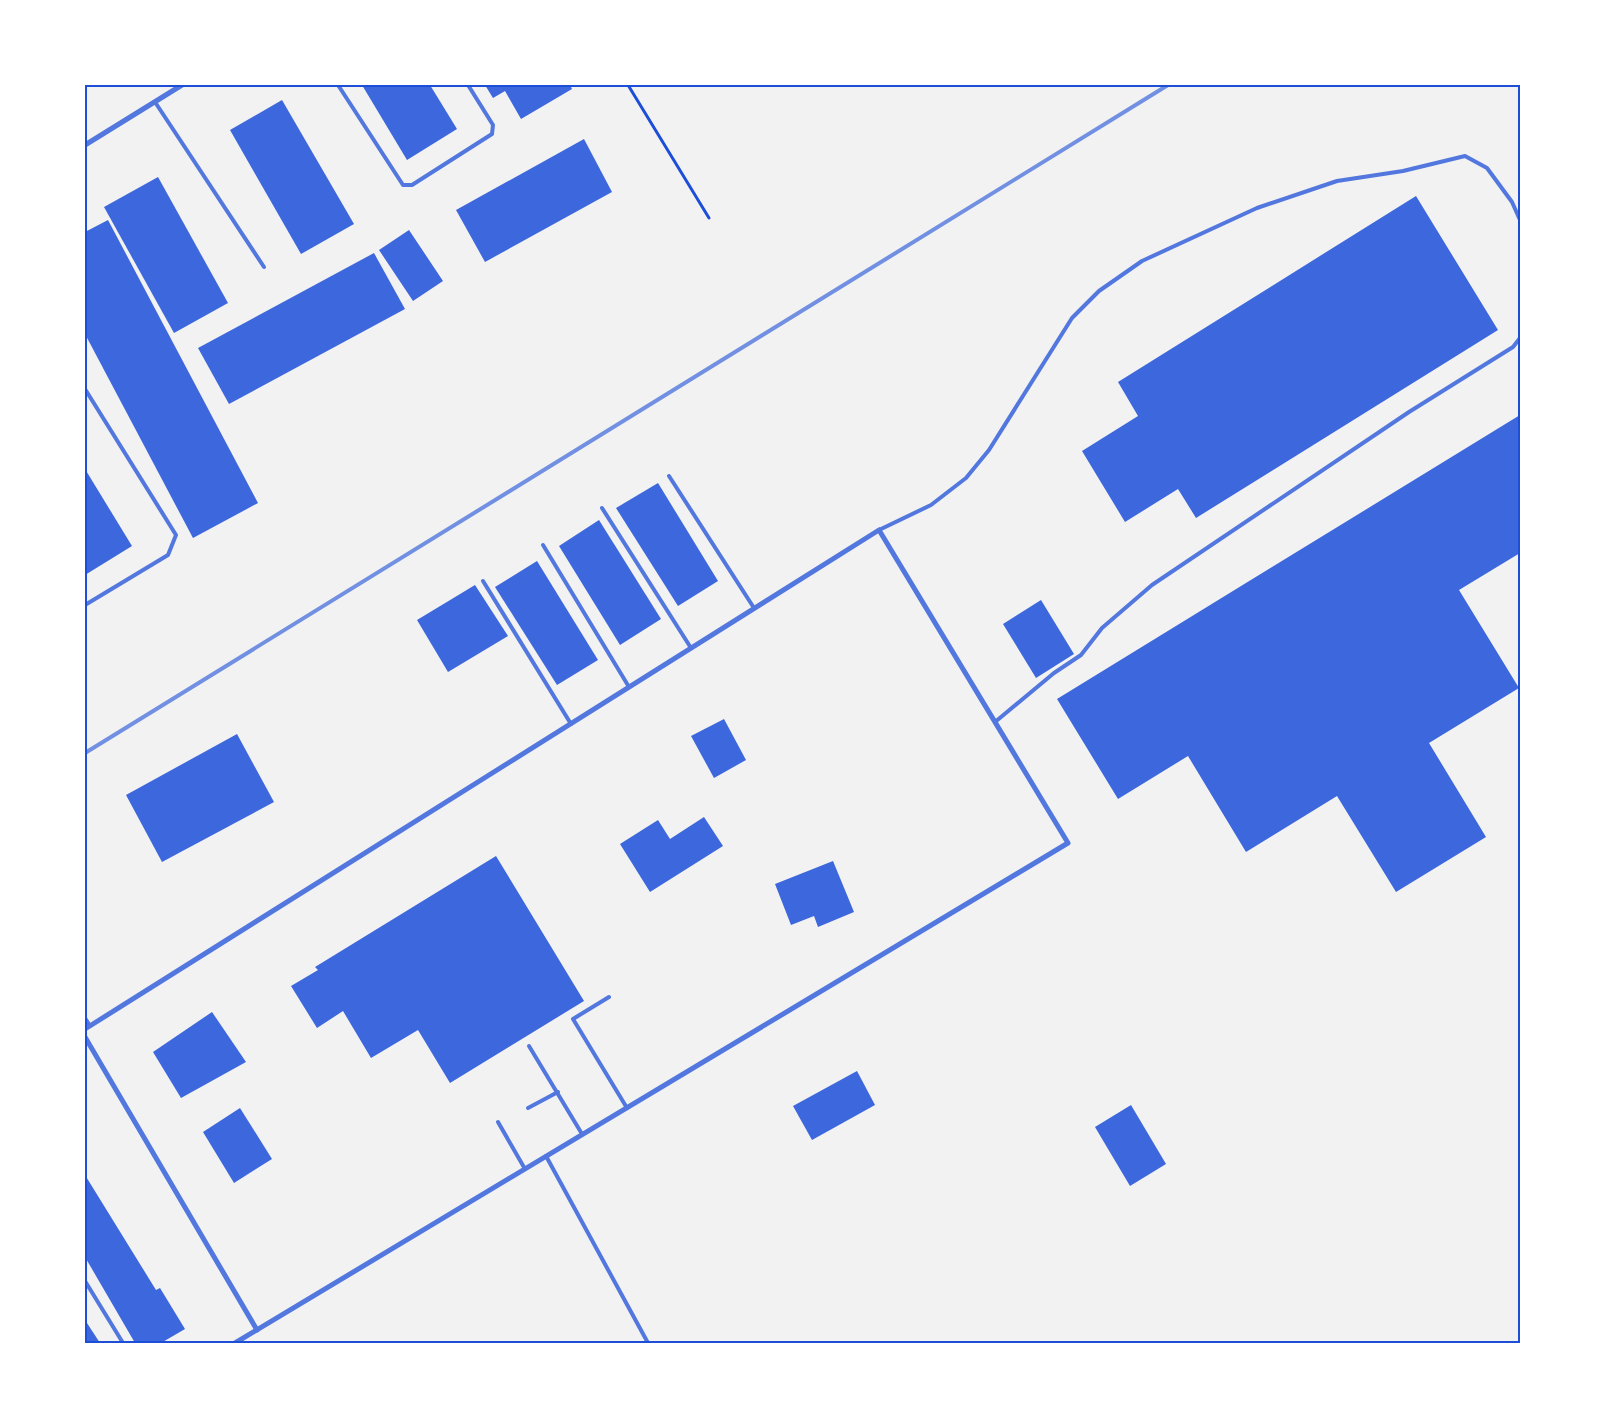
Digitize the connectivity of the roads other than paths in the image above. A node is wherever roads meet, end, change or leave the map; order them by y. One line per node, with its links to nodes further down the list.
1 (182, 85): 4 (street)
2 (338, 85): 3 (lane)
3 (468, 85)
4 (155, 102): 5 (street); 7 (lane)
5 (85, 145)
6 (1520, 220): 12 (lane)
7 (264, 267)
8 (1520, 338): 19 (lane)
9 (85, 389): 15 (lane)
10 (669, 476): 16 (lane)
11 (602, 508): 17 (lane)
12 (879, 530): 16 (street); 19 (street)
13 (543, 545): 18 (lane)
14 (483, 581): 20 (lane)
15 (85, 605)
16 (754, 608): 17 (street)
17 (691, 648): 18 (street)
18 (629, 687): 20 (street)
19 (995, 722): 28 (street)
20 (571, 724): 23 (street)
21 (609, 997): 28 (lane)
22 (85, 1018): 23 (lane)
23 (87, 1027)
24 (85, 1037): 34 (street)
25 (529, 1046): 26 (lane)
26 (558, 1092): 27 (lane); 30 (lane)
27 (528, 1108)
28 (627, 1108): 30 (street)
29 (498, 1122): 32 (lane)
30 (582, 1134): 31 (street)
31 (546, 1156): 32 (street); 37 (lane)
32 (525, 1169): 34 (street)
33 (85, 1281): 35 (lane)
34 (257, 1330): 36 (street)
35 (123, 1343)
36 (236, 1343)
37 (648, 1343)

